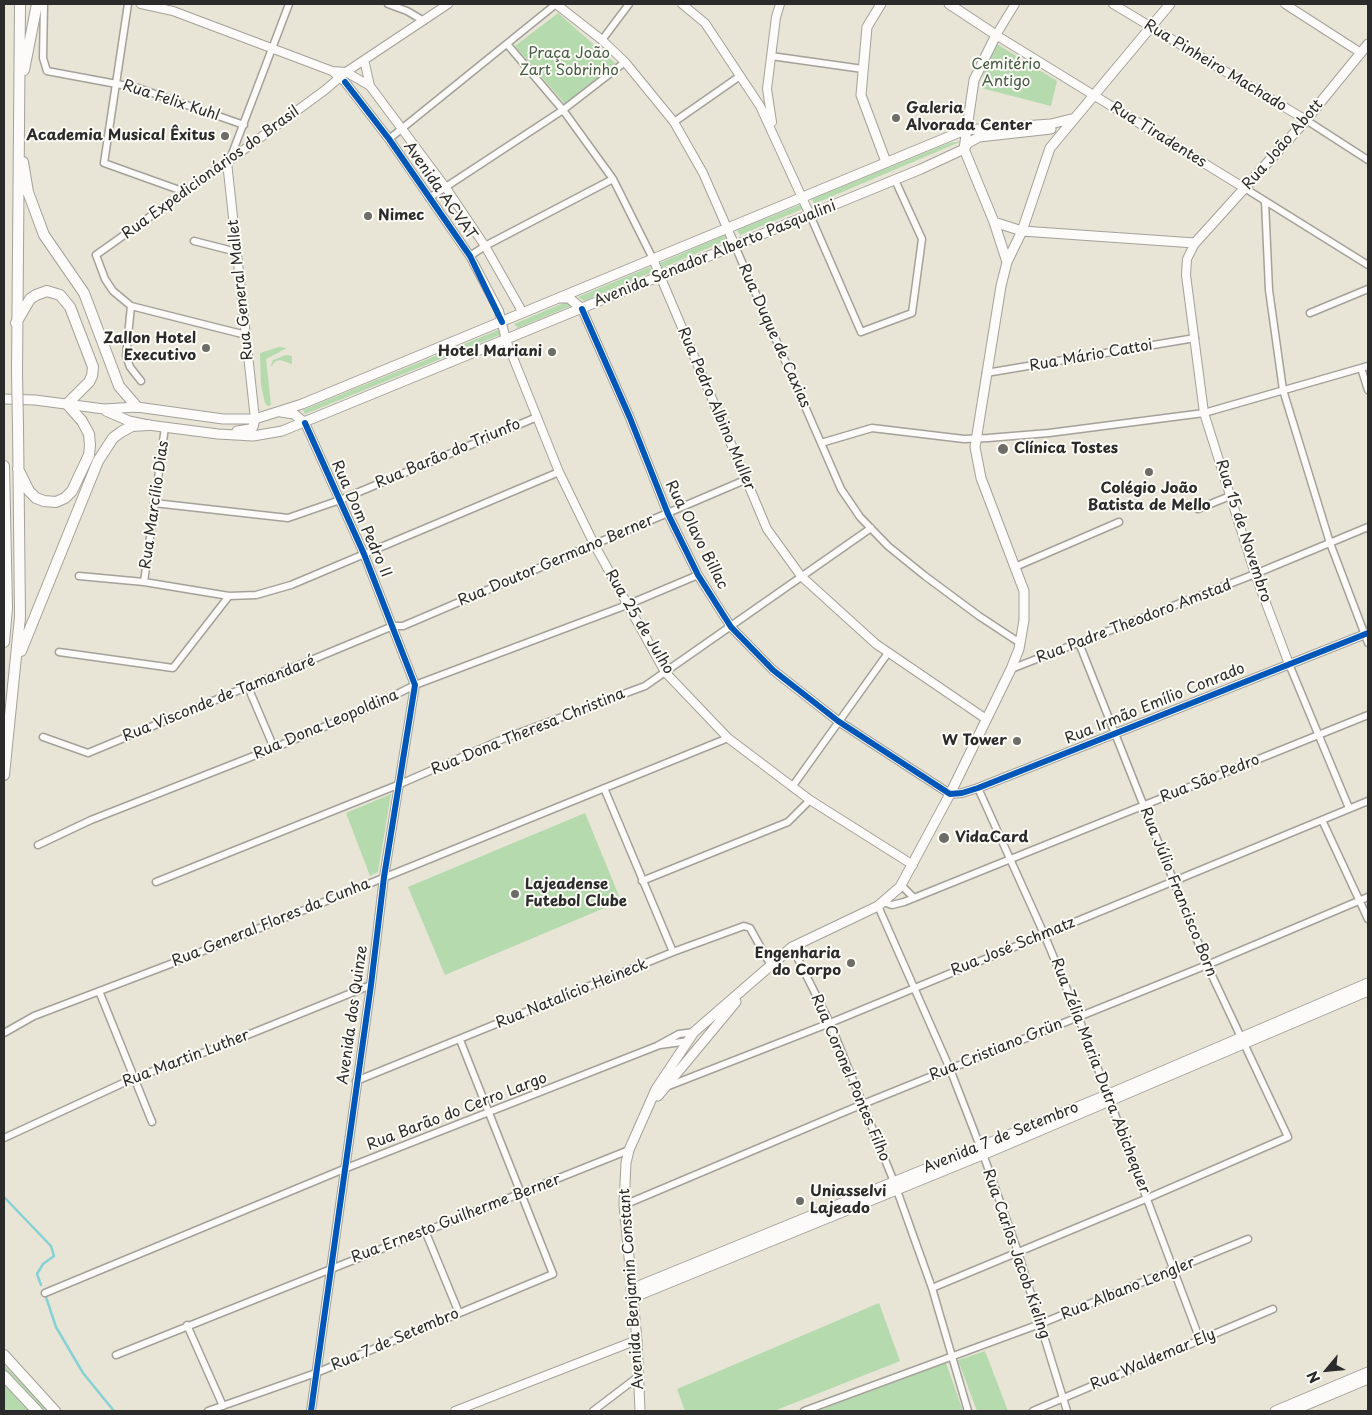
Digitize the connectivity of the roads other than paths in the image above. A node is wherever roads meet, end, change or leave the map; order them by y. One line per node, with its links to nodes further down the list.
1 (20, 4): 40 (highway)
2 (37, 4): 40 (highway)
3 (44, 4): 37 (street, Rua Felix Kuhl)
4 (128, 4): 37 (street)
5 (141, 4): 26 (street)
6 (289, 4): 26 (street)
7 (388, 4): 19 (street)
8 (448, 4): 20 (street, Rua Expedicionários do Brasil)
9 (556, 4): 23 (street, Rua Duque de Caxias); 24 (street)
10 (629, 4): 23 (street)
11 (682, 4): 34 (street)
12 (780, 4): 28 (street)
13 (881, 4): 31 (main road)
14 (949, 4): 22 (main road, Rua Tiradentes)
15 (1015, 4): 22 (street)
16 (1113, 4): 21 (street, Rua Pinheiro Machado)
17 (1170, 4): 21 (main road, Avenida Benjamin Constant)
18 (1285, 4): 27 (street)
19 (409, 7): 20 (street)
20 (424, 20): 29 (street, Rua Expedicionários do Brasil)
21 (1150, 27): 39 (main road, Avenida Benjamin Constant); 43 (street, Rua Pinheiro Machado)
22 (996, 35): 39 (street, Rua Tiradentes); 49 (main road)
23 (602, 40): 30 (street, Rua Duque de Caxias)
24 (507, 44): 42 (street, Rua Pedro Albino Muller); 48 (street)
25 (1368, 44): 27 (main road, Rua João Abott)
26 (270, 48): 32 (street); 46 (street)
27 (1365, 55): 43 (main road, Rua João Abott)
28 (771, 56): 31 (street); 41 (street)
29 (366, 61): 33 (street, Rua Expedicionários do Brasil); 35 (street, Rua Expedicionários do Brasil); 38 (street)
30 (626, 62): 42 (street); 45 (street, Rua Duque de Caxias)
31 (863, 69): 56 (main road)
32 (332, 71): 33 (street); 36 (street, Avenida ACVAT)
33 (346, 72): 35 (street, Avenida ACVAT); 36 (street, Rua Expedicionários do Brasil)
34 (740, 76): 41 (street); 45 (street)
35 (354, 77): 36 (street, Rua Expedicionários do Brasil); 38 (street, Avenida ACVAT)
36 (342, 80): 51 (street, Avenida ACVAT); 54 (street, Rua Expedicionários do Brasil)
37 (116, 83): 46 (street, Rua Felix Kuhl); 61 (street)
38 (370, 86): 48 (street, Avenida ACVAT)
39 (1093, 95): 44 (main road, Avenida Benjamin Constant); 60 (street, Rua Tiradentes)
40 (18, 98): 50 (highway)
41 (763, 99): 62 (street)
42 (563, 110): 57 (street, Rua Pedro Albino Muller); 59 (street)
43 (1306, 120): 55 (street, Rua Pinheiro Machado); 60 (main road, Rua João Abott)
44 (1070, 121): 47 (main road, Avenida Senador Alberto Pasqualini); 52 (main road, Avenida Benjamin Constant)
45 (674, 122): 67 (street, Rua Duque de Caxias)
46 (244, 125): 54 (street)
47 (1048, 127): 49 (main road, Avenida Senador Alberto Pasqualini); 52 (main road, Avenida Benjamin Constant); 53 (main road, Avenida Senador Alberto Pasqualini)
48 (402, 128): 51 (street); 59 (street, Avenida ACVAT)
49 (965, 130): 53 (main road); 56 (main road, Avenida Senador Alberto Pasqualini)
50 (18, 138): 86 (highway); 97 (highway)
51 (390, 139): 63 (street, Avenida ACVAT)
52 (1051, 146): 68 (main road, Avenida Benjamin Constant)
53 (964, 149): 58 (main road, Avenida Senador Alberto Pasqualini); 66 (main road)
54 (229, 160): 61 (street, Rua Expedicionários do Brasil); 73 (street, Rua General Mallet)
55 (1368, 160)
56 (886, 162): 62 (main road, Avenida Senador Alberto Pasqualini)
57 (613, 178): 71 (street); 75 (street, Rua Pedro Albino Muller)
58 (895, 180): 65 (main road, Avenida Senador Alberto Pasqualini); 65 (street)
59 (446, 188): 63 (street); 71 (street, Avenida ACVAT)
60 (1246, 189): 64 (street, Rua Tiradentes); 70 (main road, Rua João Abott)
61 (185, 192): 81 (street, Rua Expedicionários do Brasil)
62 (802, 197): 65 (street); 67 (main road, Avenida Senador Alberto Pasqualini)
63 (429, 198): 74 (street, Avenida ACVAT)
64 (1265, 201): 77 (street, Rua Tiradentes); 93 (street)
65 (810, 215): 72 (main road, Avenida Senador Alberto Pasqualini)
66 (994, 222): 68 (main road); 76 (main road)
67 (727, 228): 72 (street, Rua Duque de Caxias); 75 (main road, Avenida Senador Alberto Pasqualini)
68 (1022, 231): 70 (main road); 76 (main road, Avenida Benjamin Constant)
69 (194, 241): 73 (street)
70 (1195, 243): 88 (street, Rua 15 de Novembro)
71 (485, 246): 74 (street); 83 (street, Avenida ACVAT)
72 (734, 246): 78 (main road, Avenida Senador Alberto Pasqualini); 109 (street, Rua Duque de Caxias)
73 (237, 252): 87 (street, Rua General Mallet)
74 (470, 256): 85 (street, Avenida ACVAT)
75 (653, 259): 78 (street, Rua Pedro Albino Muller); 80 (main road, Avenida Senador Alberto Pasqualini)
76 (1007, 262): 91 (main road, Avenida Benjamin Constant)
77 (1368, 265)
78 (660, 276): 82 (main road, Avenida Senador Alberto Pasqualini); 113 (street, Rua Pedro Albino Muller)
79 (1368, 290): 84 (street)
80 (559, 298): 82 (main road); 83 (main road, Avenida Senador Alberto Pasqualini)
81 (131, 306): 87 (street); 92 (street)
82 (582, 309): 89 (main road, Avenida Senador Alberto Pasqualini); 119 (street, Rua Olavo Billac)
83 (524, 313): 85 (main road, Avenida Senador Alberto Pasqualini)
84 (1310, 313)
85 (502, 322): 89 (street, Avenida ACVAT); 99 (main road, Avenida Senador Alberto Pasqualini)
86 (16, 324): 96 (highway); 111 (highway, bridge)
87 (246, 335): 103 (street, Rua General Mallet)
88 (1195, 338): 91 (street, Rua Mário Cattoi); 100 (street, Rua 15 de Novembro)
89 (506, 340): 102 (street, Rua 25 de Julho); 104 (main road, Avenida Senador Alberto Pasqualini)
90 (1365, 367): 93 (street); 94 (street)
91 (986, 373): 108 (main road, Avenida Benjamin Constant)
92 (141, 381)
93 (1284, 390): 100 (street); 123 (street)
94 (1368, 390)
95 (4, 399): 96 (main road, Avenida Senador Alberto Pasqualini)
96 (67, 404): 98 (main road, Avenida Senador Alberto Pasqualini); 111 (highway)
97 (137, 406): 98 (main road, Avenida Senador Alberto Pasqualini); 101 (main road, Avenida Senador Alberto Pasqualini)
98 (104, 409): 105 (main road, Avenida Senador Alberto Pasqualini)
99 (277, 412): 103 (main road, Avenida Senador Alberto Pasqualini); 104 (main road)
100 (1204, 413): 108 (street); 115 (street, Rua 15 de Novembro)
101 (189, 414): 103 (main road, Avenida Senador Alberto Pasqualini); 106 (main road)
102 (537, 417): 112 (street, Rua 25 de Julho); 116 (street, Rua Barão do Triunfo)
103 (255, 419): 107 (main road)
104 (305, 423): 107 (main road, Avenida Senador Alberto Pasqualini); 116 (street, Rua Dom Pedro II)
105 (148, 425): 106 (main road, Avenida Senador Alberto Pasqualini); 144 (highway)
106 (165, 427): 107 (main road, Avenida Senador Alberto Pasqualini); 117 (street, Rua Marcílio Dias)
107 (218, 434)
108 (975, 438): 109 (street); 126 (main road, Avenida Benjamin Constant)
109 (821, 443): 122 (street, Rua Duque de Caxias)
110 (4, 466): 114 (highway)
111 (18, 469): 144 (highway)
112 (560, 472): 124 (street, Rua 25 de Julho); 125 (street)
113 (745, 480): 119 (street, Rua Doutor Germano Berner); 130 (street, Rua Pedro Albino Muller)
114 (4, 484): 133 (highway)
115 (1230, 496): 118 (street); 127 (street, Rua 15 de Novembro)
116 (340, 500): 117 (street, Rua Barão do Triunfo); 125 (street, Rua Dom Pedro II)
117 (154, 503): 131 (street, Rua Marcílio Dias)
118 (1198, 508)
119 (668, 514): 124 (street, Rua Doutor Germano Berner); 128 (street, Rua Olavo Billac)
120 (1119, 522): 126 (street)
121 (1368, 527): 123 (street, Rua Padre Theodoro Amstad)
122 (871, 528): 130 (street, Rua Dona Theresa Christina); 139 (street, Rua Duque de Caxias)
123 (1330, 543): 127 (street, Rua Padre Theodoro Amstad); 137 (street)
124 (594, 544): 134 (street, Rua 25 de Julho); 135 (street, Rua Doutor Germano Berner)
125 (364, 554): 132 (street); 135 (street, Rua Dom Pedro II)
126 (1015, 567): 139 (main road, Avenida Benjamin Constant)
127 (1255, 574): 140 (street, Rua Padre Theodoro Amstad); 145 (street, Rua 15 de Novembro)
128 (698, 575): 134 (street, Rua Dona Leopoldina); 136 (street, Rua Olavo Billac)
129 (79, 576): 131 (street)
130 (801, 576): 136 (street, Rua Dona Theresa Christina); 143 (street, Rua Pedro Albino Muller)
131 (144, 582): 132 (street)
132 (229, 596): 142 (street)
133 (5, 604): 138 (highway)
134 (627, 605): 147 (street, Rua 25 de Julho); 148 (street, Rua Dona Leopoldina)
135 (393, 626): 148 (street, Avenida dos Quinze); 149 (street, Rua Visconde de Tamandaré)
136 (732, 628): 147 (street, Rua Dona Theresa Christina); 152 (street, Rua Olavo Billac)
137 (1366, 633): 141 (street); 145 (street, Rua Irmão Emílio Conrado)
138 (4, 642)
139 (1020, 643): 146 (main road, Avenida Benjamin Constant)
140 (1079, 643): 146 (street, Rua Padre Theodoro Amstad); 153 (street, Rua Júlio Francisco Born)
141 (1368, 643)
142 (59, 652)
143 (888, 653): 151 (street, Rua Pedro Albino Muller); 152 (street)
144 (17, 661): 158 (highway)
145 (1289, 664): 153 (street, Rua Irmão Emílio Conrado); 154 (street, Rua 15 de Novembro)
146 (1011, 669): 151 (main road, Avenida Benjamin Constant)
147 (665, 672): 156 (street, Rua 25 de Julho); 159 (street, Rua Dona Theresa Christina)
148 (415, 685): 157 (street, Rua Dona Leopoldina); 159 (street, Avenida dos Quinze)
149 (248, 687): 155 (street, Rua Visconde de Tamandaré); 157 (street)
150 (1368, 715): 154 (street, Rua São Pedro)
151 (986, 719): 163 (main road, Avenida Benjamin Constant)
152 (838, 721): 160 (street); 163 (street, Rua Olavo Billac)
153 (1116, 734): 162 (street, Rua Irmão Emílio Conrado); 166 (street, Rua Júlio Francisco Born)
154 (1318, 735): 166 (street, Rua São Pedro); 167 (street, Rua 15 de Novembro)
155 (43, 737)
156 (728, 738): 160 (street, Rua 25 de Julho); 161 (street, Rua General Flores da Cunha)
157 (274, 748): 169 (street, Rua Dona Leopoldina)
158 (4, 775)
159 (400, 784): 172 (street, Avenida dos Quinze); 174 (street, Rua Dona Theresa Christina)
160 (792, 787): 164 (street, Rua 25 de Julho)
161 (604, 788): 172 (street, Rua General Flores da Cunha); 173 (street)
162 (978, 788): 163 (street, Rua Irmão Emílio Conrado); 170 (street, Rua Zélia Maria Dutra Abichequer)
163 (950, 794): 171 (main road, Avenida Benjamin Constant)
164 (810, 800): 171 (street, Rua 25 de Julho); 173 (street)
165 (1368, 800): 167 (street, Rua José Schmatz)
166 (1143, 806): 170 (street, Rua São Pedro); 175 (street, Rua Júlio Francisco Born)
167 (1350, 808): 168 (street, Rua José Schmatz)
168 (1322, 820): 175 (street, Rua José Schmatz); 179 (street)
169 (38, 845)
170 (1010, 858): 178 (street, Rua São Pedro); 182 (street, Rua Zélia Maria Dutra Abichequer)
171 (913, 865): 176 (main road, Avenida Benjamin Constant)
172 (384, 877): 189 (street, Avenida dos Quinze); 191 (street, Rua General Flores da Cunha)
173 (642, 881): 184 (street)
174 (156, 882)
175 (1173, 882): 182 (street, Rua José Schmatz); 186 (street, Rua Júlio Francisco Born)
176 (902, 885): 178 (street); 180 (main road, Avenida Benjamin Constant)
177 (1368, 897): 179 (street, Rua Cristiano Grün)
178 (914, 898): 180 (street, Rua São Pedro)
179 (1360, 900): 181 (street); 186 (street, Rua Cristiano Grün)
180 (880, 904): 183 (main road, Avenida Benjamin Constant); 190 (street, Rua Carlos Jacob Kieling)
181 (1368, 919)
182 (1044, 934): 190 (street, Rua José Schmatz); 193 (street, Rua Zélia Maria Dutra Abichequer)
183 (792, 947): 185 (main road, Avenida Benjamin Constant); 194 (street, Rua Coronel Pontes Filho)
184 (673, 952): 185 (street, Rua Natalício Heineck); 197 (street, Rua Natalício Heineck)
185 (770, 964): 187 (main road, Avenida Benjamin Constant)
186 (1207, 965): 193 (street, Rua Cristiano Grün); 198 (street, Rua Júlio Francisco Born)
187 (755, 978): 196 (main road, Avenida Benjamin Constant); 200 (main road, Avenida Benjamin Constant)
188 (1368, 983): 198 (main road, Avenida 7 de Setembro)
189 (371, 985): 203 (street, Rua Martin Luther); 204 (street, Avenida dos Quinze)
190 (916, 987): 194 (street, Rua José Schmatz); 202 (street, Rua Carlos Jacob Kieling)
191 (99, 990): 195 (street, Rua General Flores da Cunha); 203 (street)
192 (1368, 991): 198 (main road, Avenida 7 de Setembro)
193 (1078, 1016): 202 (street, Rua Cristiano Grün); 206 (street, Rua Zélia Maria Dutra Abichequer)
194 (830, 1023): 205 (street, Rua José Schmatz); 207 (street, Rua Coronel Pontes Filho)
195 (6, 1031)
196 (694, 1032): 199 (main road, Avenida Benjamin Constant); 200 (main road); 201 (street, Rua Barão do Cerro Largo)
197 (460, 1040): 204 (street, Rua Natalício Heineck); 208 (street)
198 (1243, 1040): 206 (main road, Avenida 7 de Setembro); 216 (street, Rua Júlio Francisco Born)
199 (689, 1041): 200 (main road); 201 (street, Rua Barão do Cerro Largo); 205 (main road, Avenida Benjamin Constant)
200 (701, 1043): 205 (main road, Avenida Benjamin Constant)
201 (657, 1046): 208 (street, Rua Barão do Cerro Largo)
202 (950, 1068): 207 (street, Rua Cristiano Grün); 212 (street, Rua Carlos Jacob Kieling)
203 (134, 1078): 209 (street); 210 (street, Rua Martin Luther)
204 (356, 1082): 213 (street, Avenida dos Quinze)
205 (660, 1088): 211 (main road, Avenida Benjamin Constant)
206 (1110, 1097): 212 (main road, Avenida 7 de Setembro); 216 (street, Rua Zélia Maria Dutra Abichequer)
207 (863, 1104): 214 (street, Rua Coronel Pontes Filho); 217 (street, Rua Cristiano Grün)
208 (488, 1114): 213 (street, Rua Barão do Cerro Largo); 215 (street)
209 (152, 1122)
210 (4, 1138)
211 (629, 1150): 215 (street, Rua Ernesto Guilherme Berner); 217 (main road, Avenida Benjamin Constant)
212 (981, 1151): 214 (main road, Avenida 7 de Setembro); 220 (street, Rua Carlos Jacob Kieling)
213 (344, 1169): 221 (street, Avenida dos Quinze); 224 (street, Rua Barão do Cerro Largo)
214 (895, 1186): 223 (street, Rua Coronel Pontes Filho); 225 (main road, Avenida 7 de Setembro)
215 (521, 1193): 218 (street, Rua Ernesto Guilherme Berner); 227 (street, Rua 7 de Setembro)
216 (1148, 1198): 220 (street); 222 (street, Rua Zélia Maria Dutra Abichequer)
217 (624, 1205): 225 (main road, Avenida Benjamin Constant)
218 (426, 1233): 221 (street, Rua Ernesto Guilherme Berner); 227 (street)
219 (1248, 1239): 222 (street, Rua Albano Lengler)
220 (1018, 1252): 223 (street); 228 (street, Rua Carlos Jacob Kieling)
221 (330, 1268): 229 (street, Rua Ernesto Guilherme Berner); 235 (street, Avenida dos Quinze)
222 (1176, 1270): 228 (street, Rua Albano Lengler); 231 (street, Rua Zélia Maria Dutra Abichequer)
223 (932, 1288): 234 (street, Rua Coronel Pontes Filho)
224 (45, 1292)
225 (632, 1293): 230 (main road, Avenida Benjamin Constant)
226 (1273, 1309): 231 (street, Rua Waldemar Ely)
227 (459, 1313): 235 (street, Rua 7 de Setembro)
228 (1040, 1324): 234 (street, Rua Albano Lengler); 239 (street, Rua Carlos Jacob Kieling)
229 (188, 1325): 233 (street, Rua Ernesto Guilherme Berner); 240 (street)
230 (637, 1340): 237 (main road, Avenida Benjamin Constant); 245 (street)
231 (1200, 1340): 239 (street, Rua Waldemar Ely)
232 (4, 1355): 242 (highway)
233 (116, 1355)
234 (951, 1356): 248 (street, Rua Albano Lengler); 249 (street, Rua Coronel Pontes Filho)
235 (316, 1373): 240 (street, Rua 7 de Setembro); 244 (street, Avenida dos Quinze)
236 (4, 1376): 241 (highway)
237 (639, 1376): 246 (street); 247 (main road, Avenida Benjamin Constant)
238 (1366, 1377): 252 (main road); 253 (main road)
239 (1062, 1398): 250 (street, Rua Waldemar Ely); 251 (street, Rua Carlos Jacob Kieling)
240 (223, 1406): 243 (street, Rua 7 de Setembro)
241 (37, 1411)
242 (55, 1411)
243 (208, 1411)
244 (311, 1411)
245 (455, 1411)
246 (593, 1411)
247 (640, 1411)
248 (804, 1411)
249 (968, 1411)
250 (1033, 1411)
251 (1067, 1411)
252 (1275, 1411)
253 (1292, 1411)

